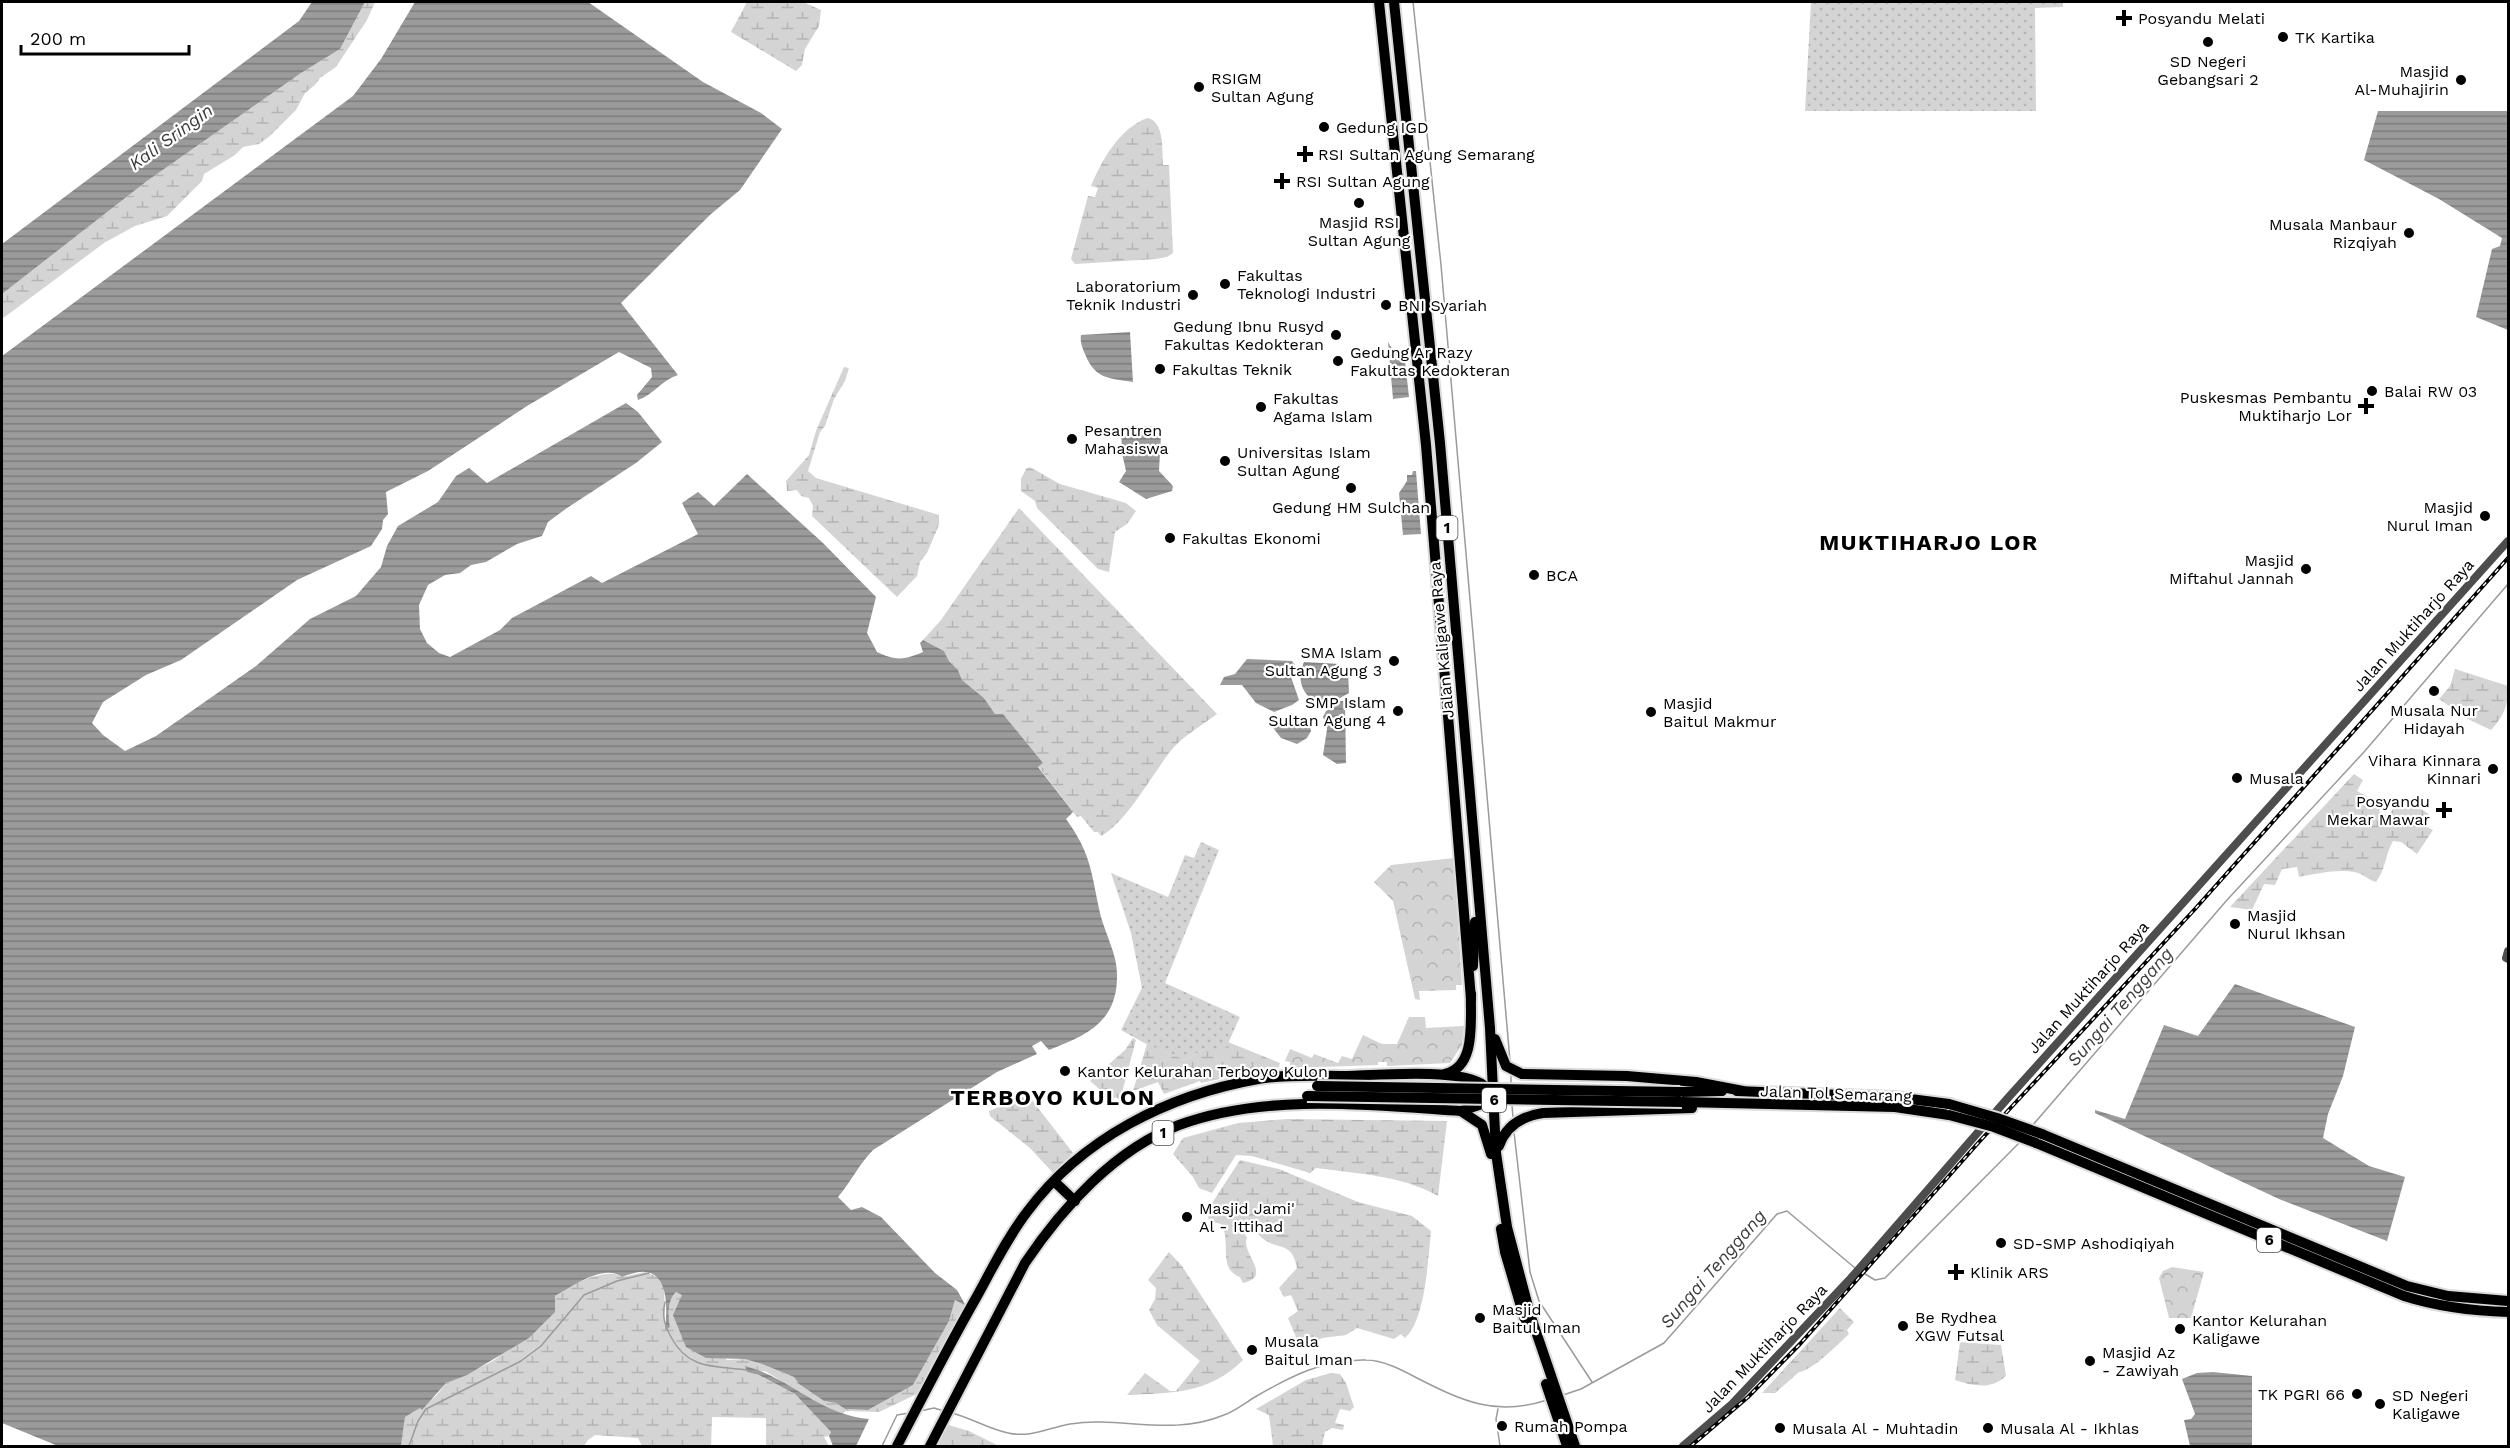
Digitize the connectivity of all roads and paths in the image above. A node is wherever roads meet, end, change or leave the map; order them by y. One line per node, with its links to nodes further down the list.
1 (1379, 2): 5 (highway)
2 (1387, 2): 5 (highway, Jalan Kaligawe Raya / 1)
3 (1394, 2): 5 (highway, Jalan Kaligawe Raya / 1)
4 (1400, 2): 10 (highway)
5 (1414, 259): 6 (highway, Jalan Kaligawe Raya / 1)
6 (1432, 440): 8 (highway, Jalan Kaligawe Raya / 1); 9 (highway); 10 (highway, Jalan Kaligawe Raya / 1)
7 (2508, 541): 31 (street, Jalan Muktiharjo Raya)
8 (1475, 920): 9 (highway, 1); 15 (highway)
9 (1471, 999): 12 (highway, 1)
10 (1489, 1014): 11 (highway, Jalan Kaligawe Raya / 1)
11 (1497, 1060): 14 (highway); 15 (highway, 1); 21 (highway)
12 (1442, 1075): 13 (highway, 1); 15 (highway)
13 (1272, 1077): 16 (highway, Jalan Tol Semarang / 6, bridge); 24 (highway, 1)
14 (1743, 1091): 16 (highway, Jalan Tol Semarang / 6); 19 (highway, Jalan Tol Semarang / 6)
15 (1487, 1096): 20 (highway); 21 (highway); 23 (highway)
16 (1681, 1097): 17 (highway, Jalan Tol Semarang / 6); 18 (highway, Jalan Tol Semarang / 6, bridge)
17 (1744, 1104): 19 (highway, Jalan Tol Semarang / 6); 23 (highway)
18 (1272, 1106): 20 (highway, 1); 25 (highway, 1)
19 (1949, 1110): 22 (highway, Jalan Tol Semarang / 6, bridge)
20 (1461, 1111): 23 (highway)
21 (1495, 1121): 23 (highway)
22 (2039, 1138): 26 (highway, Jalan Tol Semarang / 6); 27 (highway, Jalan Tol Semarang / 6)
23 (1493, 1156): 28 (highway)
24 (1055, 1182): 25 (highway); 29 (highway, 1)
25 (1074, 1201): 30 (highway, 1)
26 (2508, 1302)
27 (2508, 1312)
28 (1570, 1442)
29 (897, 1446)
30 (930, 1446)
31 (1683, 1446)

